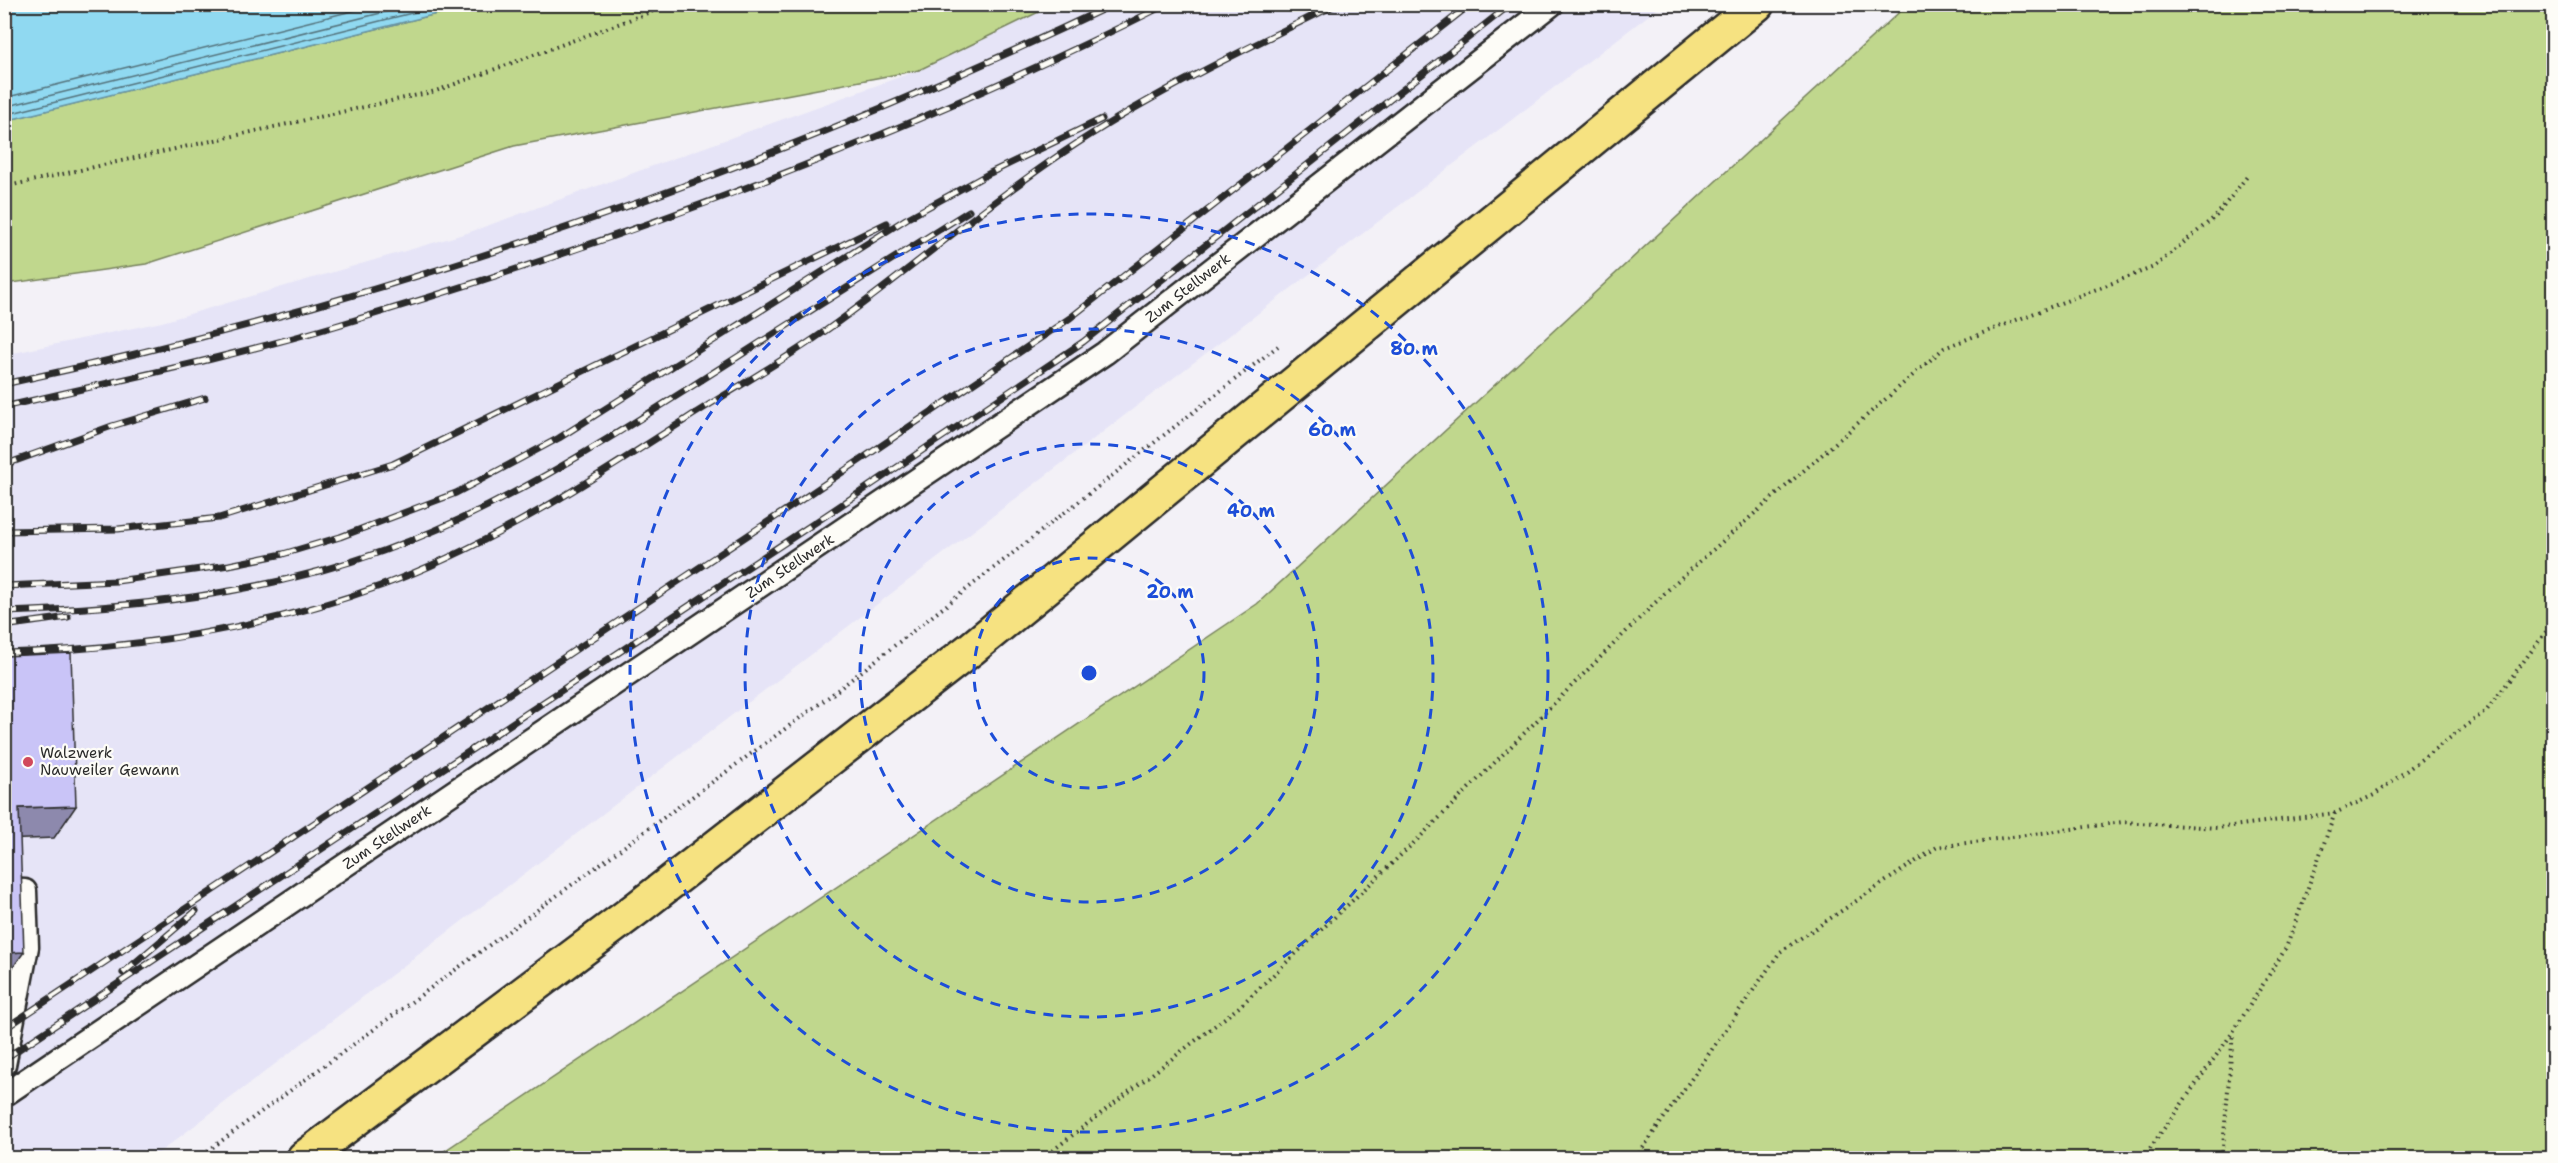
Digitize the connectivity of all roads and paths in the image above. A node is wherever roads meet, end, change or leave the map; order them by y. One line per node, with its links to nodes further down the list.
1 (672, 4): 5 (path)
2 (1552, 4): 12 (lane, Zum Stellwerk)
3 (1757, 4): 14 (main road)
4 (2249, 174): 15 (path)
5 (4, 187)
6 (1280, 344): 13 (path)
7 (2553, 621): 8 (path)
8 (2335, 813): 10 (path); 16 (path)
9 (4, 890): 11 (lane)
10 (2233, 1032): 17 (path); 18 (path)
11 (4, 1065)
12 (4, 1095)
13 (198, 1158)
14 (304, 1158)
15 (1043, 1158)
16 (1636, 1158)
17 (2143, 1158)
18 (2222, 1158)

